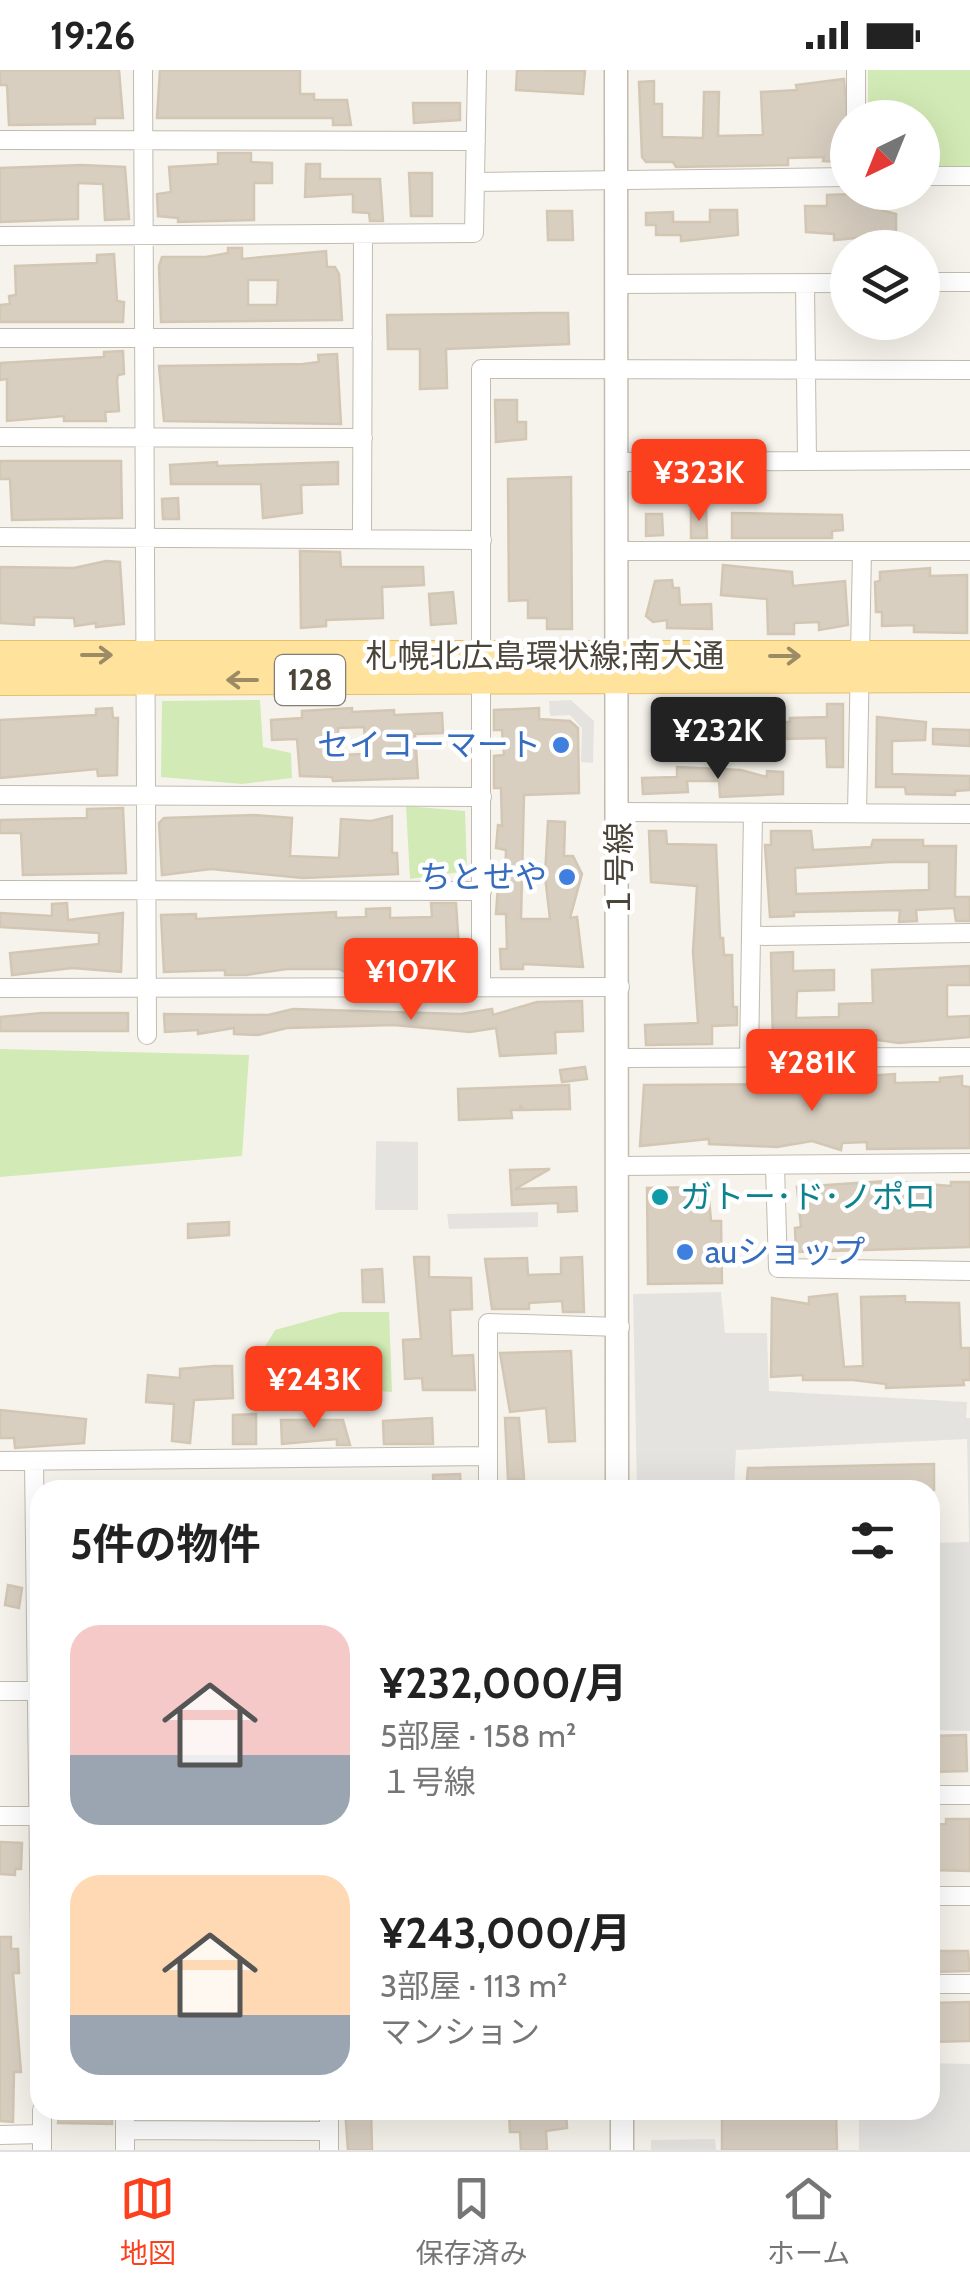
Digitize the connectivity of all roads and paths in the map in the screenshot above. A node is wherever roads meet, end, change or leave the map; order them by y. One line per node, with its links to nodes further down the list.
1 (143, 70): 6 (street)
2 (476, 70): 8 (street)
3 (616, 70): 12 (street, １号線)
4 (856, 70): 5 (street)
5 (856, 100)
6 (144, 139): 7 (street); 8 (street); 16 (street)
7 (0, 140)
8 (476, 141): 13 (street)
9 (940, 176): 10 (street)
10 (970, 176)
11 (830, 177): 12 (street)
12 (616, 179): 13 (street); 20 (street, １号線)
13 (475, 182): 14 (street)
14 (363, 234): 16 (street); 24 (street)
15 (0, 236): 16 (street)
16 (144, 236): 22 (street)
17 (940, 282): 18 (street)
18 (970, 282)
19 (830, 283): 21 (street)
20 (618, 284): 21 (street); 27 (street, １号線)
21 (805, 284): 25 (street)
22 (144, 337): 23 (street); 24 (street); 28 (street)
23 (0, 338)
24 (363, 338): 30 (street)
25 (807, 370): 26 (street); 27 (street); 32 (street)
26 (970, 370)
27 (618, 371): 33 (street, １号線); 37 (street)
28 (144, 435): 29 (street); 30 (street); 35 (street)
29 (0, 437)
30 (362, 438): 36 (street)
31 (970, 460): 32 (street)
32 (807, 461): 33 (street)
33 (618, 462): 38 (street, １号線)
34 (0, 536): 35 (street)
35 (144, 537): 36 (street); 44 (street)
36 (362, 539): 37 (street)
37 (482, 540): 45 (street)
38 (618, 551): 39 (street); 46 (street, １号線)
39 (862, 551): 40 (street); 43 (street)
40 (970, 552)
41 (0, 655): 44 (main road, 札幌北広島環状線;南大通 / 128, one-way to 44)
42 (970, 655): 43 (main road, 札幌北広島環状線;南大通 / 128)
43 (862, 667): 46 (main road, 札幌北広島環状線;南大通 / 128); 47 (main road, 札幌北広島環状線;南大通 / 128); 54 (street)
44 (146, 668): 45 (main road, 札幌北広島環状線;南大通 / 128); 48 (main road, 札幌北広島環状線;南大通 / 128); 50 (street)
45 (483, 668): 46 (main road, 札幌北広島環状線;南大通 / 128); 51 (street)
46 (618, 668): 52 (street, １号線)
47 (970, 678)
48 (0, 681)
49 (0, 795): 50 (street)
50 (146, 795): 51 (street); 57 (street)
51 (482, 797): 58 (street)
52 (619, 812): 53 (street); 62 (street, １号線)
53 (753, 813): 54 (street); 60 (street)
54 (857, 813): 55 (street)
55 (970, 814)
56 (0, 890): 57 (street)
57 (146, 890): 58 (street); 64 (street)
58 (482, 891): 61 (street)
59 (970, 933): 60 (street)
60 (754, 936): 68 (street)
61 (481, 987): 62 (street); 64 (street)
62 (620, 987): 67 (street, １号線)
63 (0, 988): 64 (street)
64 (146, 988): 65 (street)
65 (147, 1035)
66 (970, 1057): 68 (street)
67 (620, 1058): 68 (street); 70 (street, １号線)
68 (750, 1058)
69 (970, 1163): 71 (street)
70 (620, 1166): 71 (street); 73 (street, １号線)
71 (776, 1166): 72 (street)
72 (970, 1271)
73 (620, 1327): 74 (street); 79 (street, １号線)
74 (488, 1456): 76 (street); 78 (street)
75 (0, 1461): 76 (street)
76 (34, 1461): 77 (street)
77 (35, 1480)
78 (488, 1480)
79 (617, 1480)
80 (0, 1691): 81 (street)
81 (30, 1691)
82 (940, 1795): 83 (street)
83 (970, 1795)
84 (0, 1816): 85 (street)
85 (30, 1816)
86 (940, 1896): 87 (street)
87 (970, 1896)
88 (940, 1984): 89 (street)
89 (970, 1984)
90 (124, 2120): 92 (street)
91 (622, 2120): 97 (street)
92 (125, 2130): 94 (street); 96 (street)
93 (0, 2134): 95 (street)
94 (329, 2140)
95 (42, 2142)
96 (126, 2150)
97 (622, 2150)

